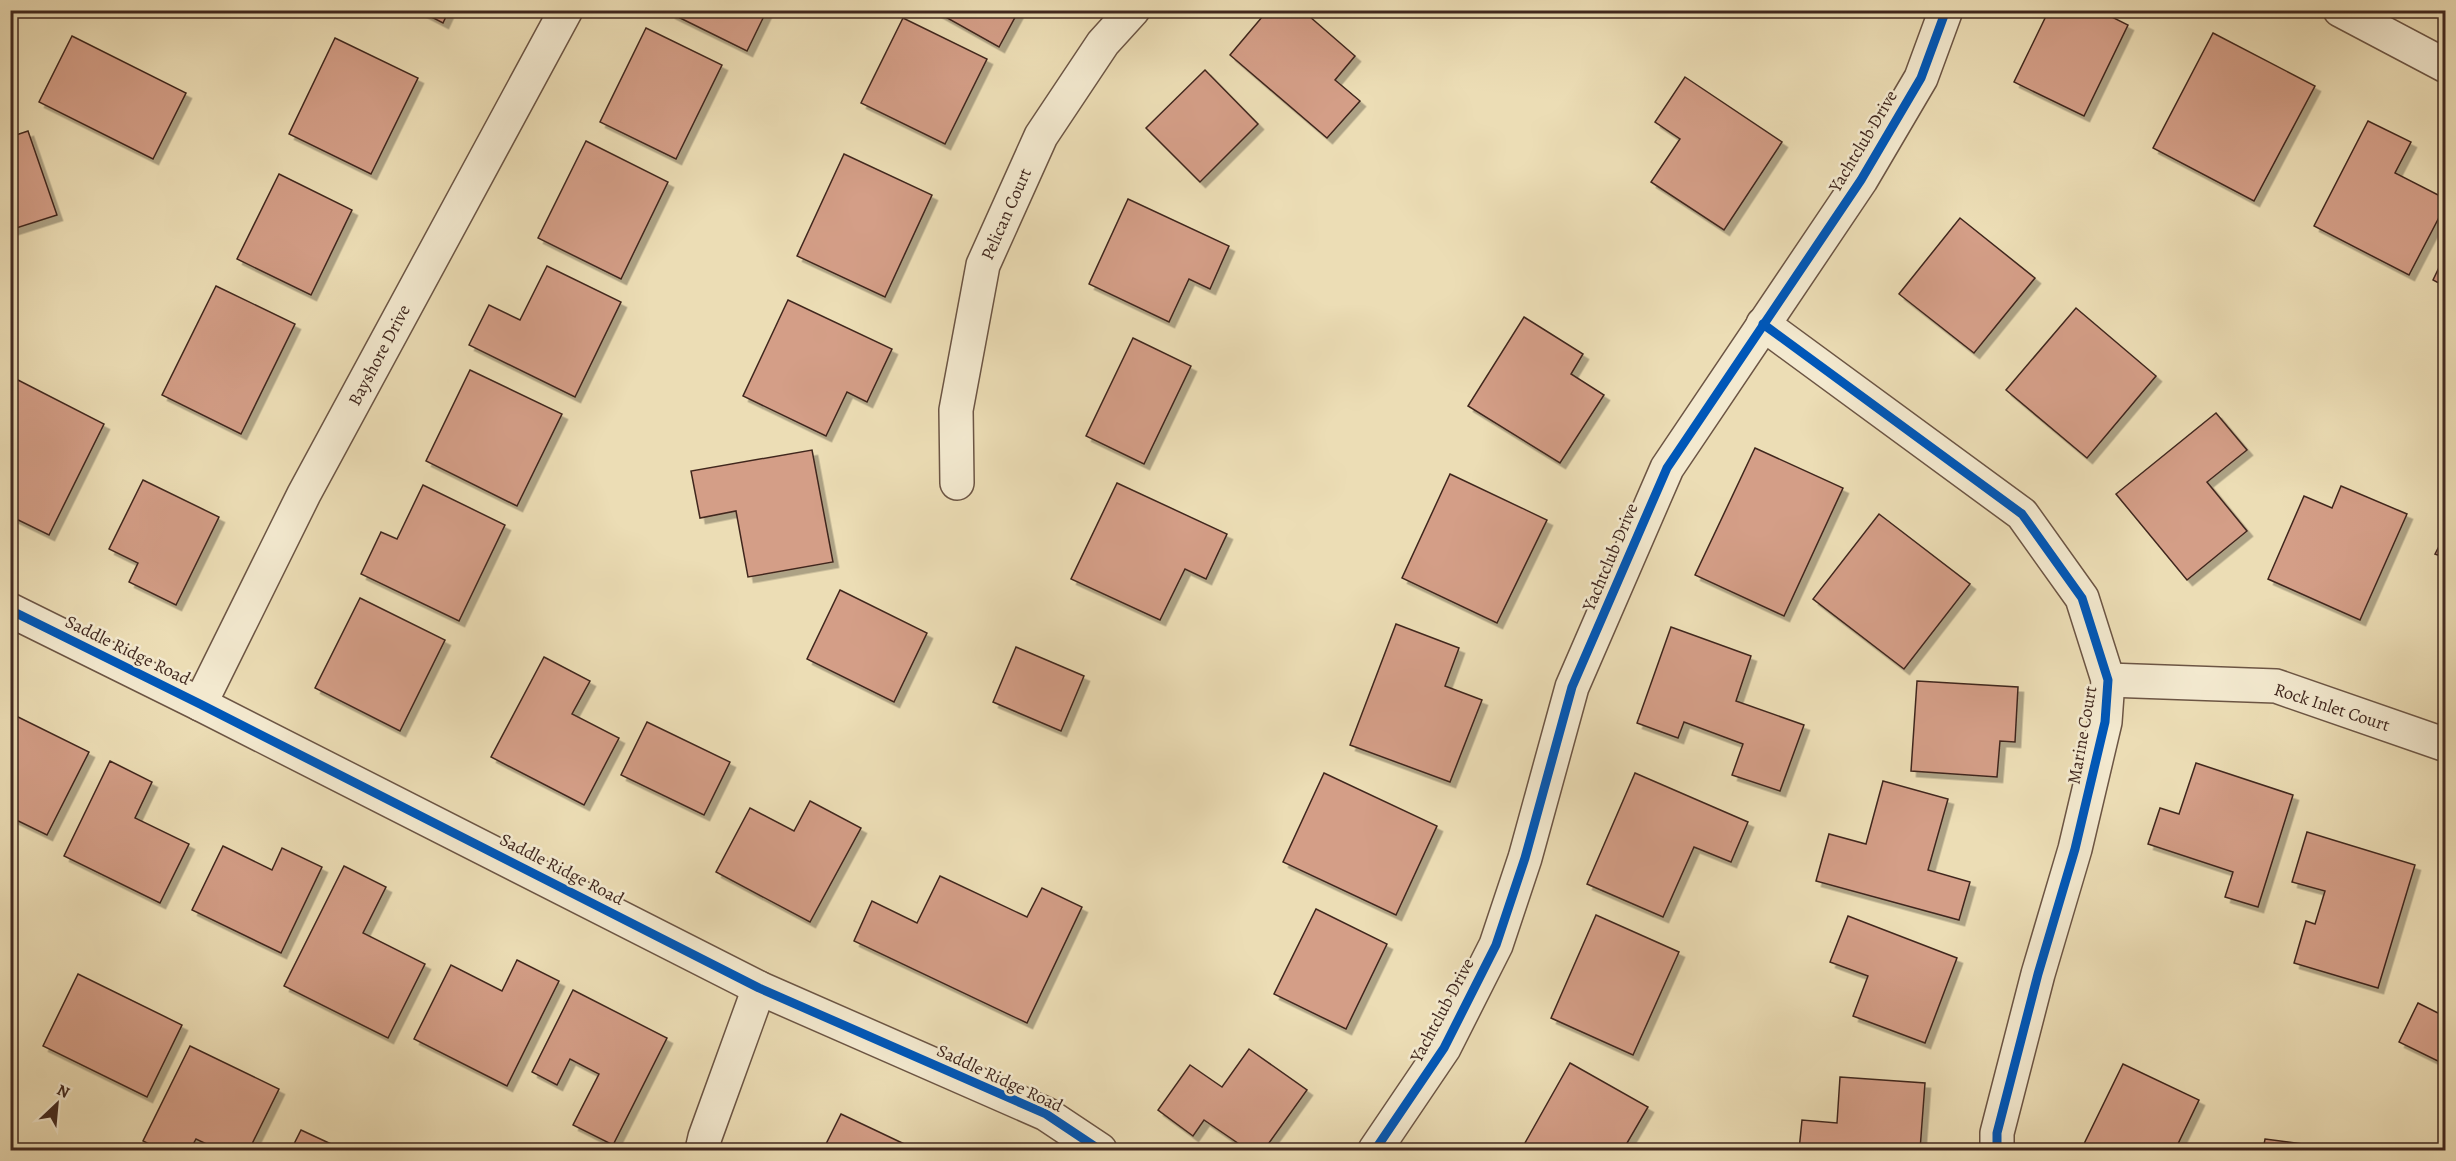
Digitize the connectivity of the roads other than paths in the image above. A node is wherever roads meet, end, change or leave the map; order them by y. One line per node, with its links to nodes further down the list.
1 (566, 10): 10 (street, Bayshore Drive)
2 (1133, 10): 7 (street, Pelican Court)
3 (1946, 10): 6 (street, Yachtclub Drive)
4 (2340, 10): 5 (street)
5 (2445, 66)
6 (1763, 324): 9 (street, Marine Court); 15 (street, Yachtclub Drive)
7 (957, 483)
8 (10, 610): 10 (street, Saddle Ridge Road)
9 (2108, 680): 11 (street, Rock Inlet Court); 16 (street, Marine Court)
10 (200, 704): 12 (street, Saddle Ridge Road)
11 (2445, 745)
12 (759, 988): 13 (street); 14 (street, Saddle Ridge Road)
13 (702, 1150)
14 (1100, 1150)
15 (1375, 1150)
16 (1997, 1150)

